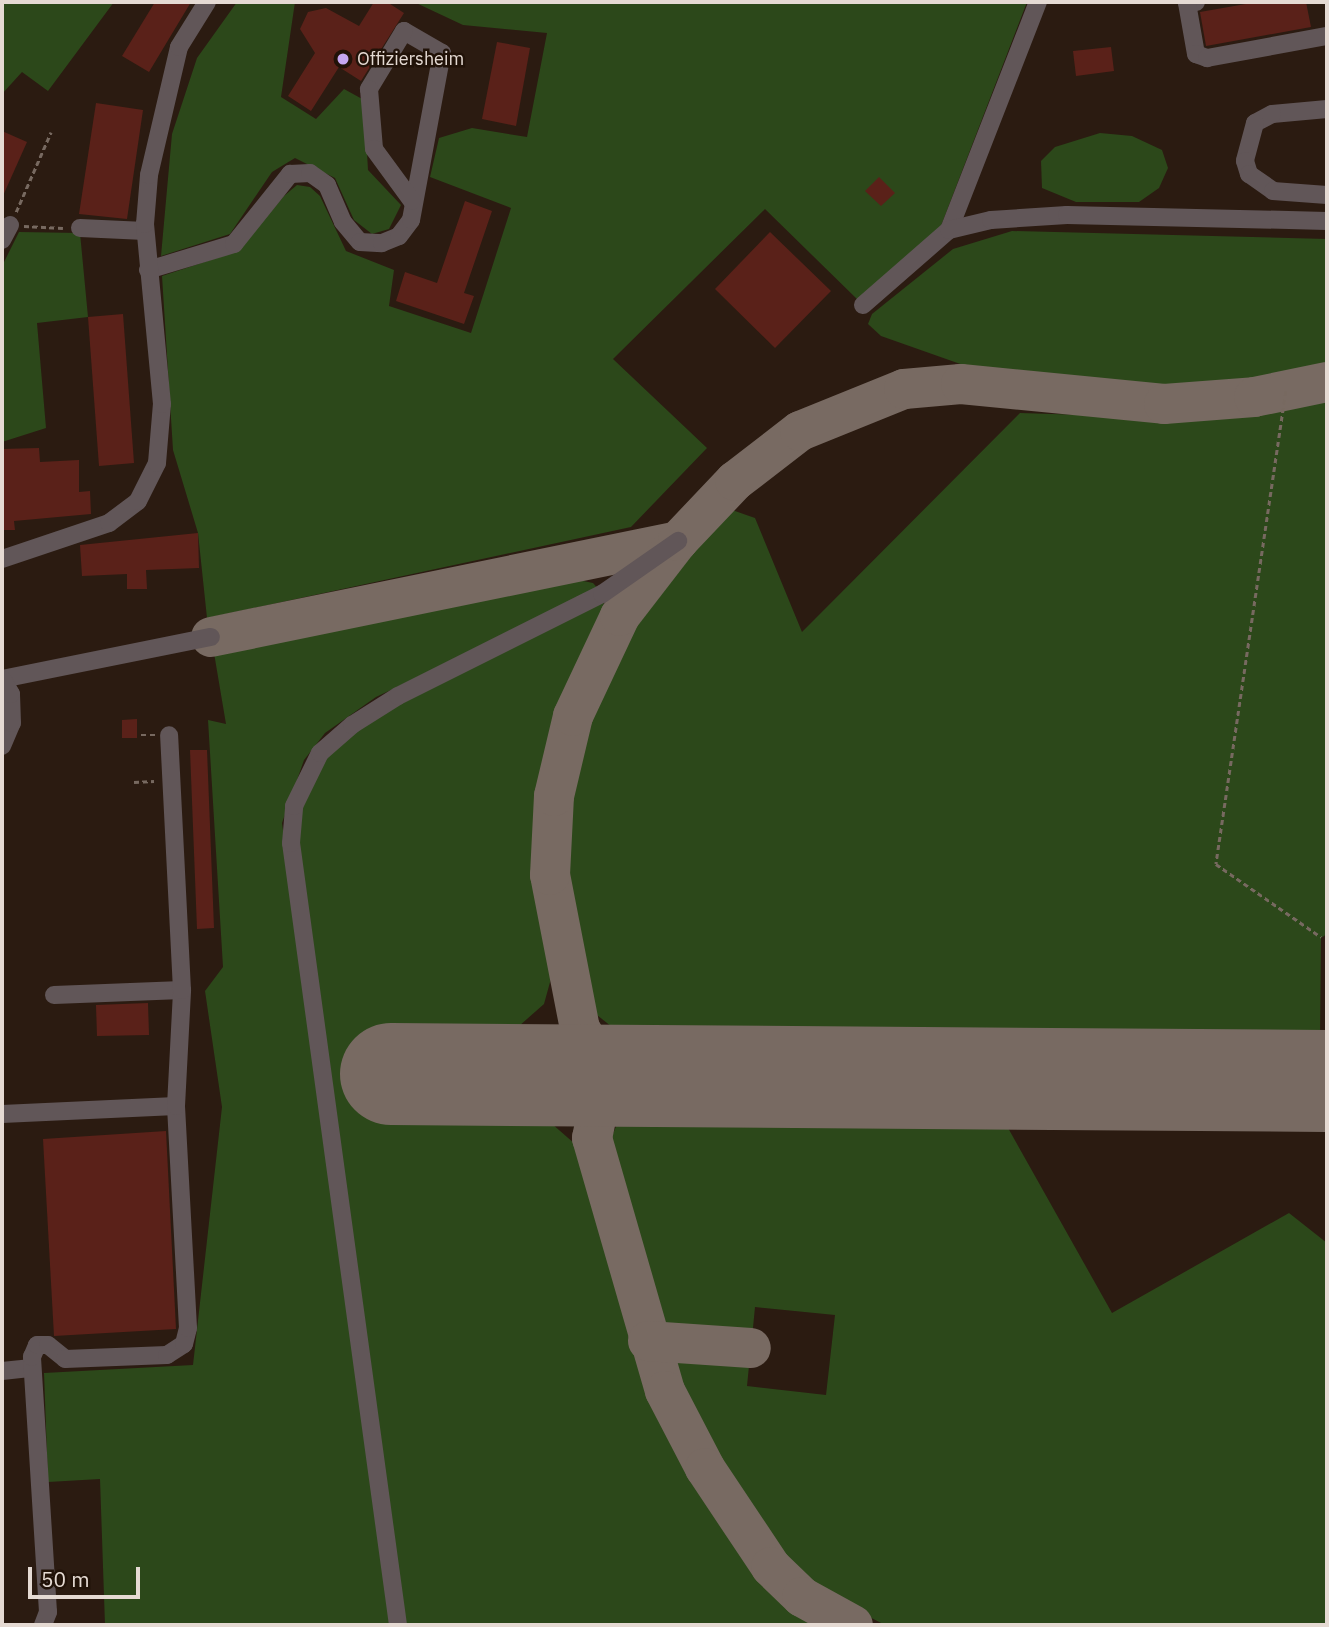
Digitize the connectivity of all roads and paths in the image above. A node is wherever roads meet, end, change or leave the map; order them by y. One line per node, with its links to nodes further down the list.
1 (207, 2): 12 (lane)
2 (1038, 2): 11 (lane)
3 (1196, 2): 4 (lane)
4 (1327, 36)
5 (1327, 110): 7 (lane)
6 (51, 132): 13 (path)
7 (1327, 195)
8 (412, 201): 8 (lane); 14 (lane)
9 (1327, 220): 11 (lane)
10 (80, 228): 12 (lane); 13 (path)
11 (949, 230): 15 (lane)
12 (145, 231): 14 (lane)
13 (6, 233)
14 (148, 270): 18 (lane)
15 (863, 305)
16 (1286, 391): 25 (path)
17 (678, 541): 33 (lane)
18 (2, 559)
19 (211, 636): 20 (lane)
20 (2, 679): 22 (lane)
21 (169, 735): 23 (lane)
22 (2, 746)
23 (171, 781): 24 (path); 26 (lane)
24 (134, 782)
25 (1321, 937)
26 (182, 990): 27 (lane); 28 (lane)
27 (54, 995)
28 (176, 1106): 29 (lane); 30 (lane)
29 (2, 1114)
30 (32, 1368): 31 (lane); 32 (lane)
31 (2, 1371)
32 (43, 1625)
33 (398, 1625)

